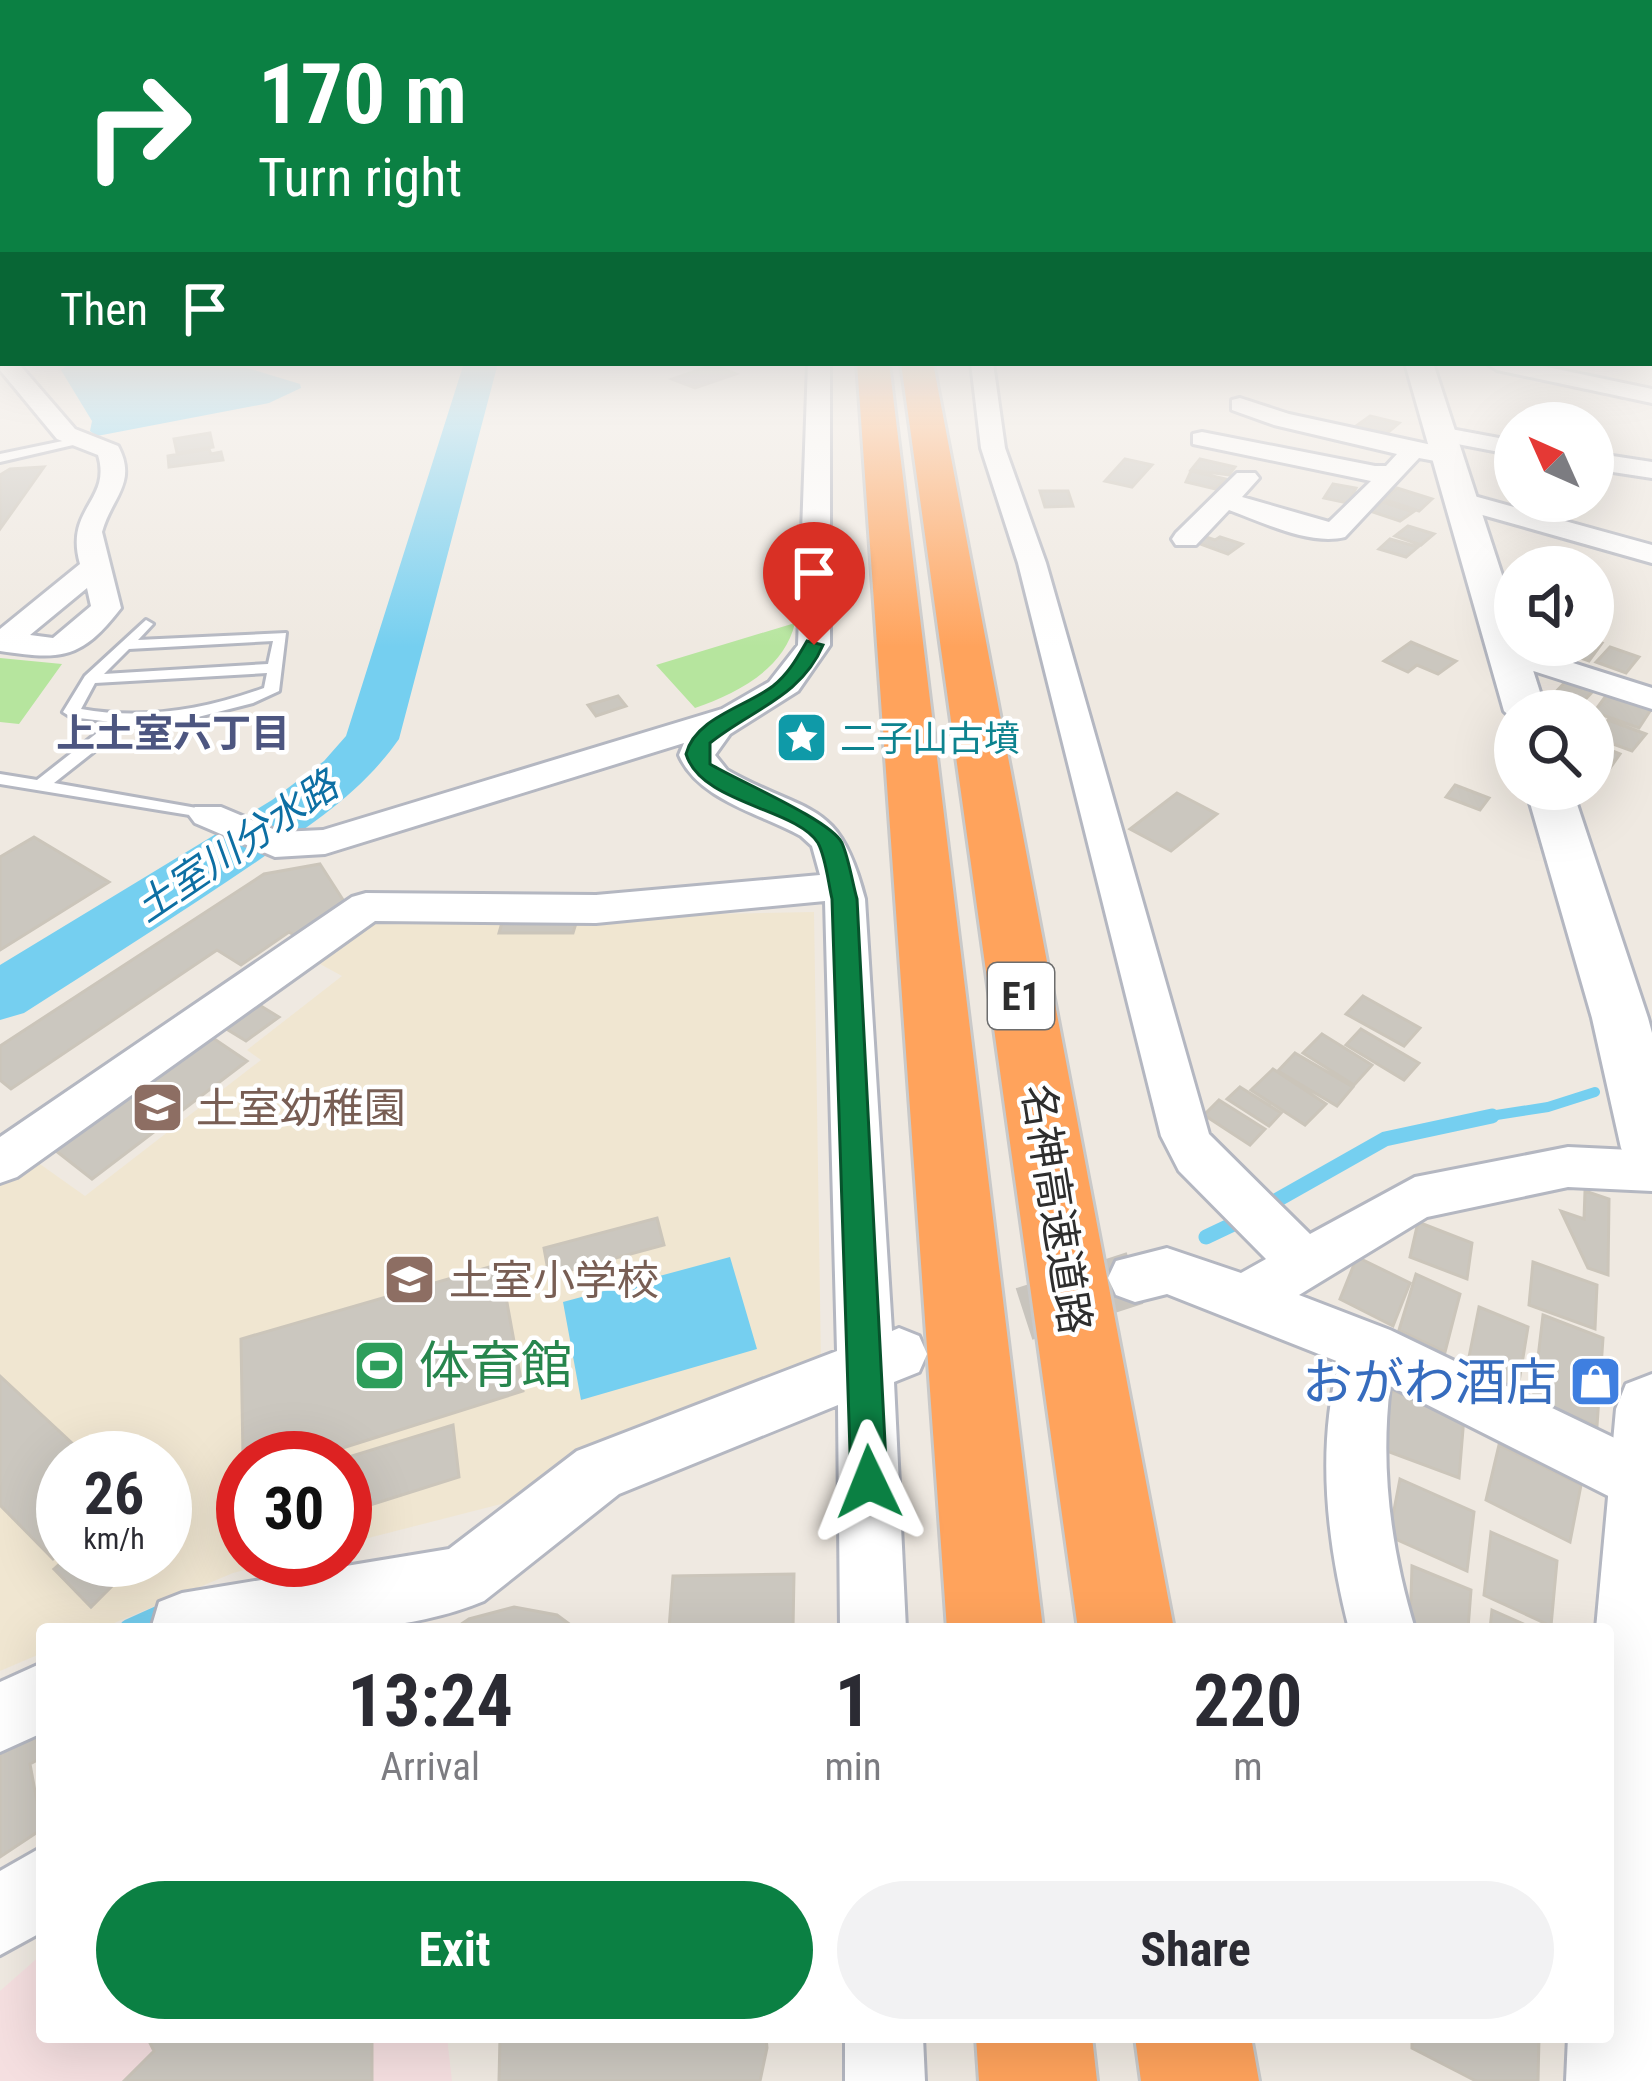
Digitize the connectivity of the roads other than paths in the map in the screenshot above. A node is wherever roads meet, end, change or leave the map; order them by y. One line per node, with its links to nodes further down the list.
1 (111, 453): 17 (street)
2 (817, 453): 26 (street)
3 (882, 453): 43 (highway, E1)
4 (932, 453): 44 (highway, 名神高速道路 / E1)
5 (996, 453): 35 (street)
6 (1259, 453): 13 (street)
7 (1271, 453): 12 (street)
8 (1423, 453): 12 (street)
9 (1437, 453): 14 (street)
10 (1614, 464): 11 (street)
11 (1652, 470)
12 (1394, 473): 13 (street)
13 (1234, 494): 15 (street)
14 (1462, 501): 16 (street); 18 (street)
15 (1186, 539)
16 (1652, 554)
17 (98, 564)
18 (1494, 608)
19 (146, 624): 20 (lane)
20 (125, 645): 22 (lane); 23 (lane)
21 (1550, 666): 24 (street)
22 (275, 668): 23 (lane); 25 (lane)
23 (90, 679): 25 (lane)
24 (1652, 699)
25 (129, 716): 28 (lane)
26 (736, 716): 30 (street); 31 (street)
27 (0, 779): 28 (lane)
28 (40, 786): 30 (lane)
29 (1556, 810): 32 (street)
30 (208, 815)
31 (841, 886): 33 (street); 39 (street)
32 (1652, 1148)
33 (0, 1163)
34 (1652, 1171): 35 (street)
35 (1301, 1258): 37 (street)
36 (1135, 1278): 37 (street)
37 (1245, 1299): 38 (street)
38 (1370, 1348): 40 (street); 45 (street)
39 (881, 1359): 41 (street); 42 (street)
40 (1651, 1461): 48 (street)
41 (209, 1623)
42 (873, 1623)
43 (994, 1623)
44 (1125, 1623)
45 (1381, 1623)
46 (36, 1700): 47 (street)
47 (0, 1718)
48 (1617, 1798): 57 (street)
49 (36, 1889): 50 (street)
50 (0, 1918)
51 (884, 2043): 54 (street)
52 (1035, 2043): 55 (highway)
53 (1194, 2043): 56 (highway)
54 (885, 2081)
55 (1038, 2081)
56 (1200, 2081)
57 (1618, 2081)

